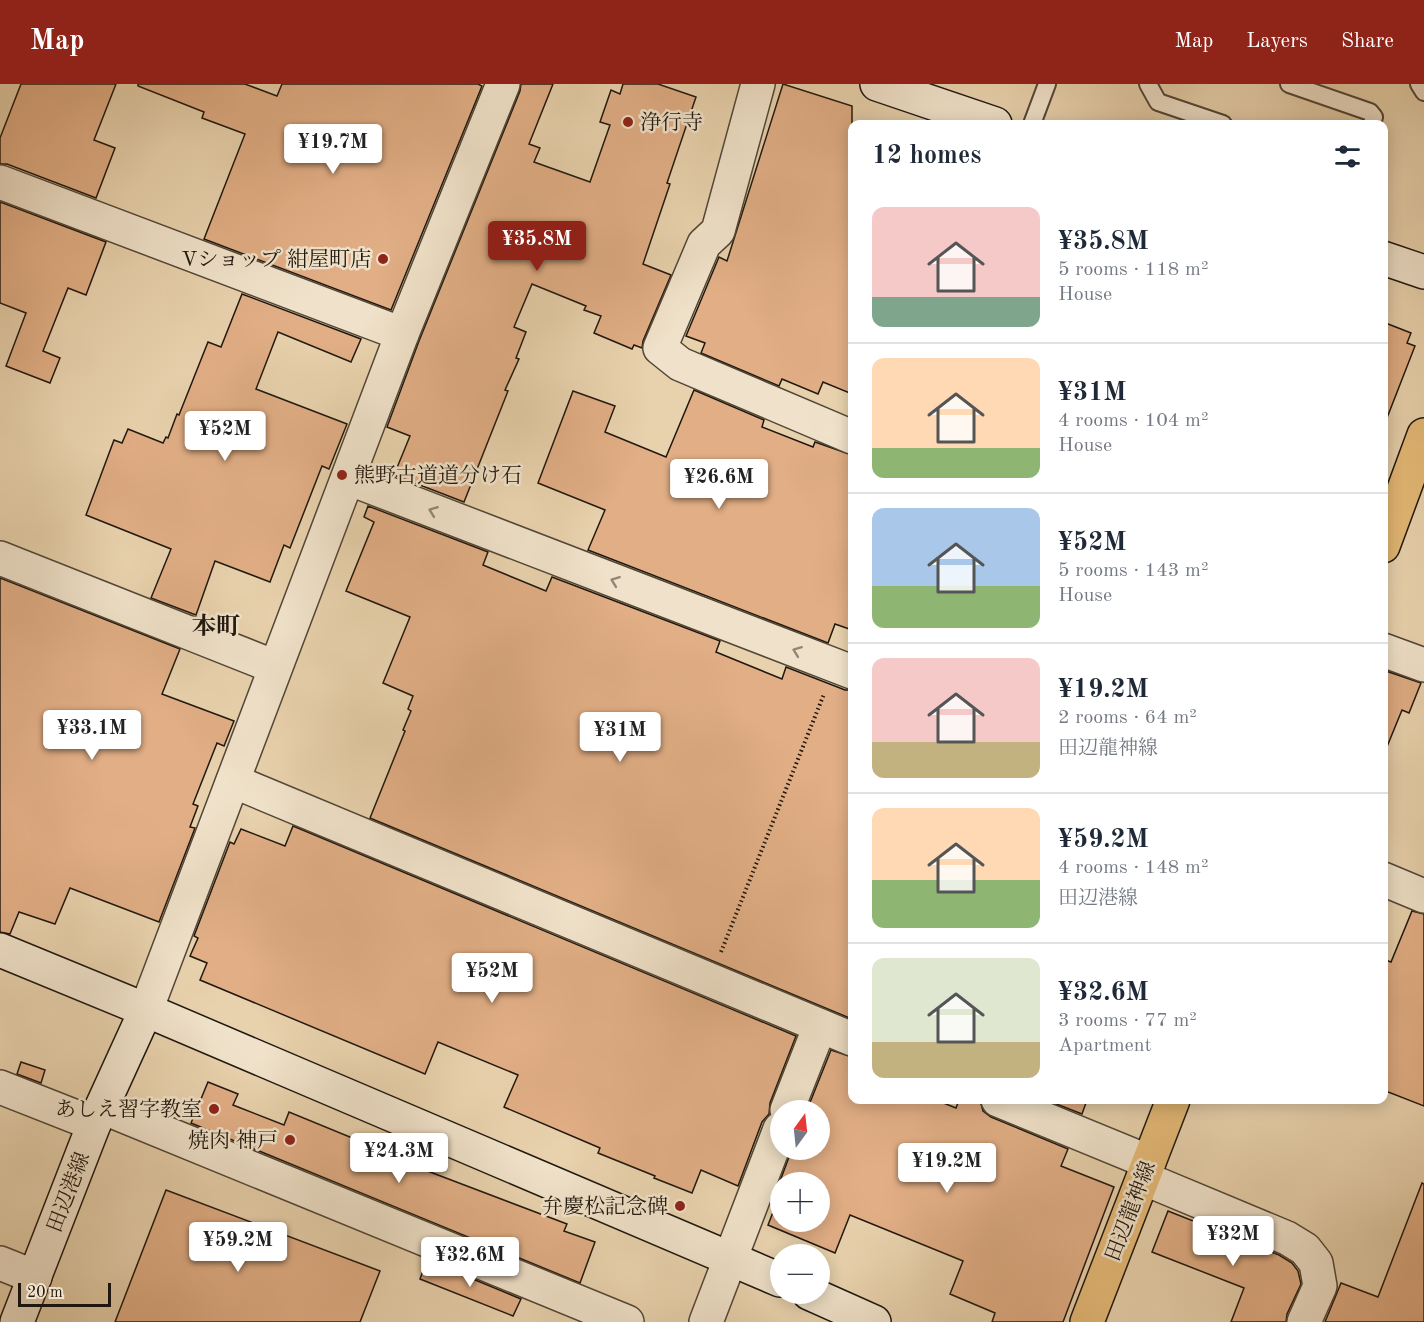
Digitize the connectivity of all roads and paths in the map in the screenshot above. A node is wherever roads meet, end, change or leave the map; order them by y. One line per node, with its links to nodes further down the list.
1 (503, 84): 16 (street, 田辺港線)
2 (758, 84): 17 (street)
3 (877, 84): 9 (street)
4 (1047, 84): 10 (lane)
5 (1148, 84): 11 (lane)
6 (1289, 84): 12 (lane)
7 (1419, 84): 8 (lane)
8 (1424, 92)
9 (983, 120)
10 (1034, 120)
11 (1211, 120)
12 (1373, 120)
13 (0, 182): 16 (street)
14 (1388, 260): 15 (street)
15 (1424, 272)
16 (402, 334): 19 (street, 田辺港線)
17 (848, 435)
18 (1424, 435): 20 (main road)
19 (348, 478): 24 (street, 田辺港線); 25 (street, one-way to 19)
20 (1388, 532)
21 (0, 558): 24 (street)
22 (1388, 652): 23 (street)
23 (1424, 665)
24 (275, 667): 26 (street, 田辺港線)
25 (844, 669): 30 (path)
26 (233, 781): 30 (street); 31 (street, 田辺港線)
27 (1388, 881): 28 (street)
28 (1424, 896)
29 (0, 950): 31 (street)
30 (709, 981): 32 (street)
31 (146, 1010): 38 (street, 田辺港線); 41 (street)
32 (820, 1026): 33 (street); 35 (street)
33 (848, 1037)
34 (0, 1087): 38 (street)
35 (792, 1100)
36 (1006, 1104): 40 (street)
37 (1171, 1104): 40 (main road, 田辺龍神線)
38 (98, 1116): 44 (street, 田辺港線); 47 (street)
39 (770, 1155): 41 (street)
40 (1146, 1170): 50 (main road, 田辺龍神線); 51 (street)
41 (730, 1258): 43 (street); 48 (street)
42 (0, 1263): 44 (street)
43 (770, 1276)
44 (34, 1277): 46 (street, 田辺港線)
45 (830, 1302): 49 (street)
46 (17, 1322)
47 (627, 1322)
48 (706, 1322)
49 (874, 1322)
50 (1087, 1322)
51 (1304, 1322)

